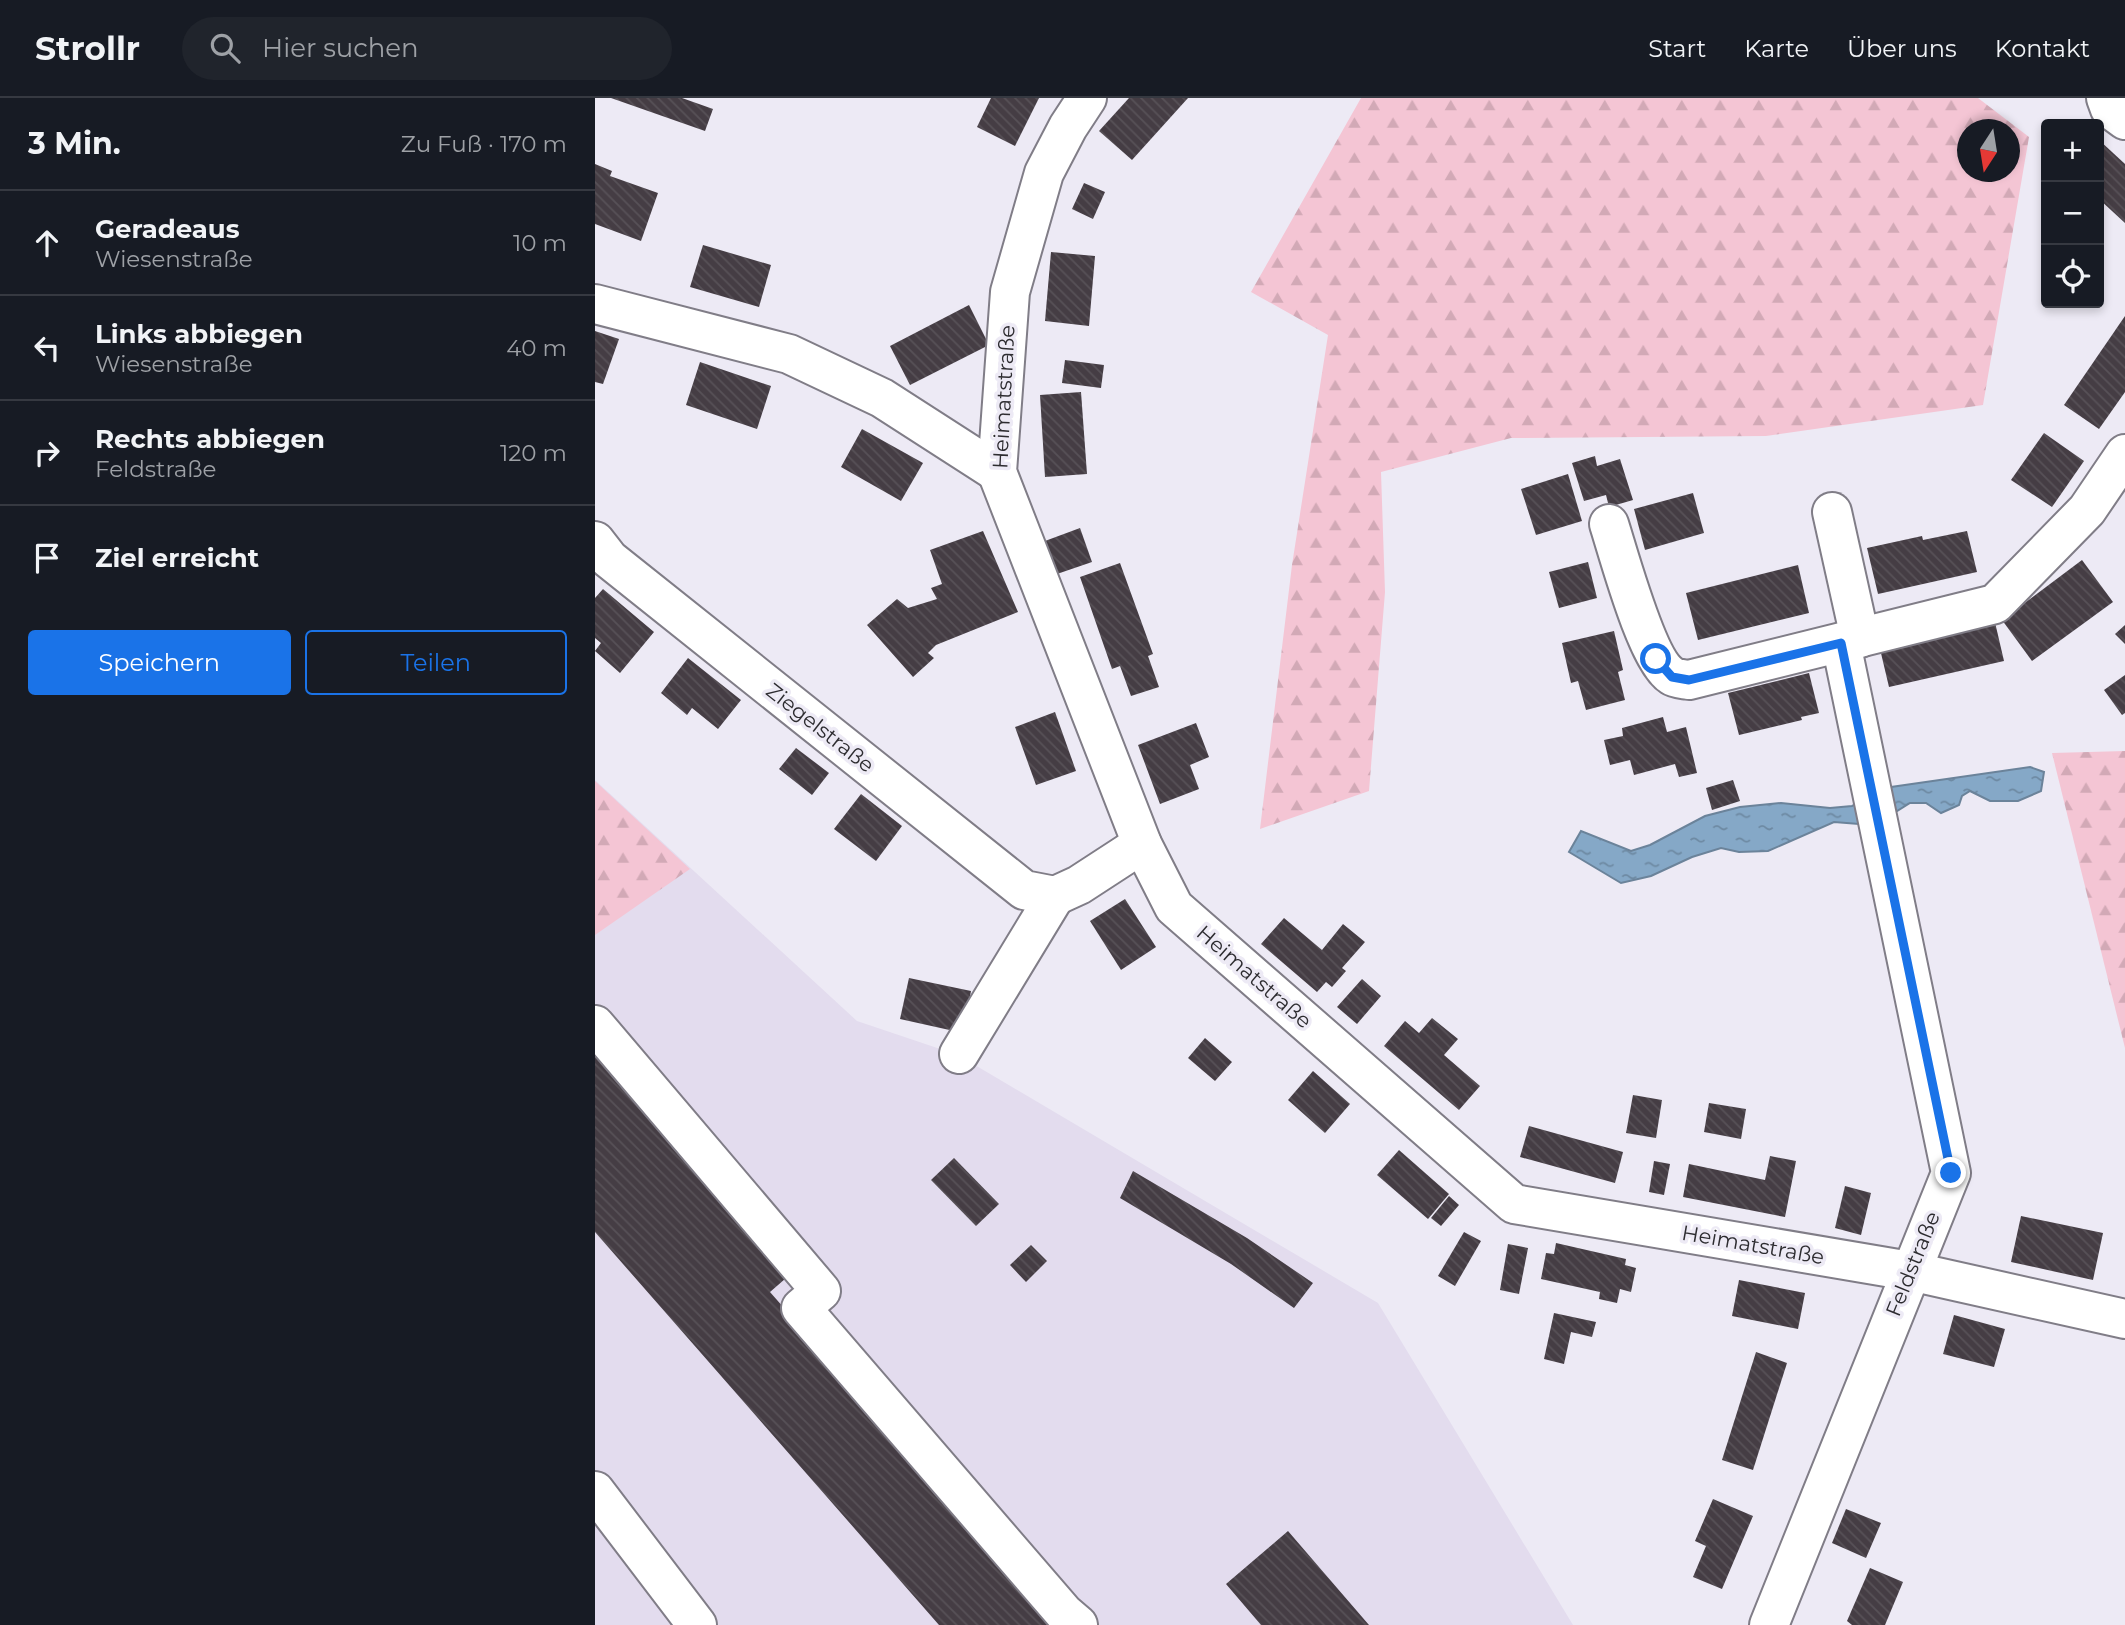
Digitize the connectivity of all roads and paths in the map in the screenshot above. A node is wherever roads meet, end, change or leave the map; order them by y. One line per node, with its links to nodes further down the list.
1 (1087, 98): 6 (street, Heimatstraße)
2 (2106, 98): 3 (street)
3 (2125, 120)
4 (595, 304): 6 (street)
5 (2125, 454): 10 (street)
6 (997, 472): 11 (street, Heimatstraße)
7 (1832, 512): 10 (street, Feldstraße)
8 (1609, 524): 10 (street)
9 (595, 541): 12 (street, Ziegelstraße)
10 (1850, 641): 15 (street, Feldstraße)
11 (1142, 844): 12 (street); 15 (street, Heimatstraße)
12 (1055, 896): 14 (street)
13 (595, 1025): 19 (street)
14 (960, 1055)
15 (1910, 1271): 16 (street, Heimatstraße); 20 (street, Feldstraße)
16 (2125, 1319)
17 (595, 1492): 18 (street)
18 (697, 1625)
19 (1077, 1625)
20 (1769, 1625)

